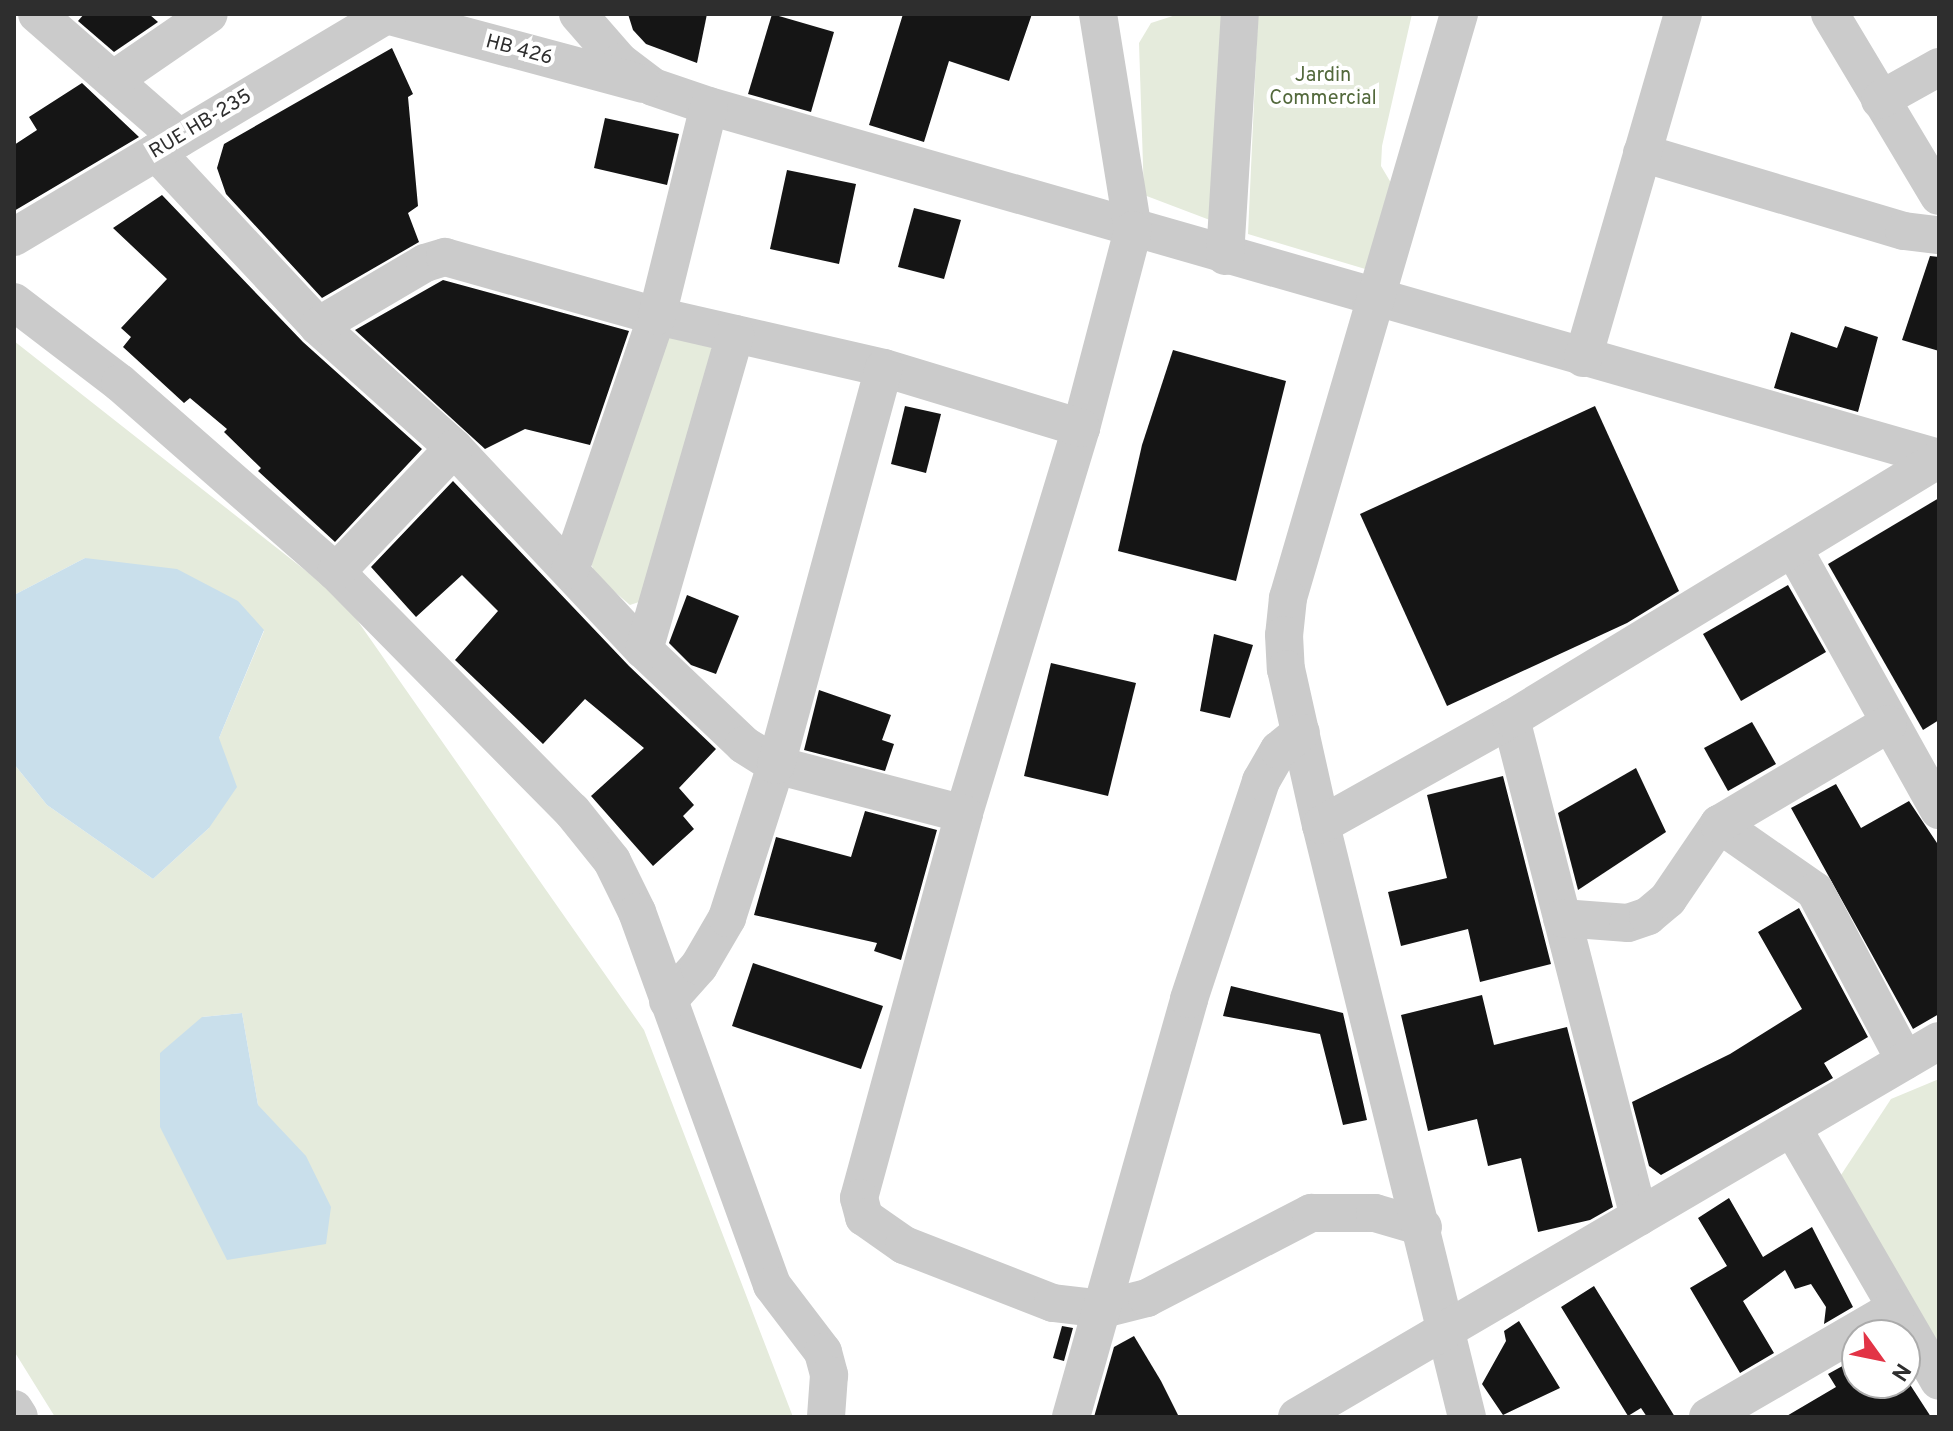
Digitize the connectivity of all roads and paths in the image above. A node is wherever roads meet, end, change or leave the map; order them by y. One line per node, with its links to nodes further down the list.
1 (37, 14): 11 (street)
2 (209, 14): 11 (street)
3 (1098, 14): 18 (street)
4 (1240, 14): 21 (street)
5 (1459, 14): 22 (street)
6 (1683, 14): 16 (street)
7 (1830, 14): 13 (street)
8 (387, 15): 12 (street, HB 426); 15 (street, RUE HB-235)
9 (580, 15): 12 (street)
10 (1939, 67): 13 (street)
11 (113, 80): 15 (street)
12 (653, 87): 14 (street)
13 (1880, 100): 17 (street)
14 (709, 106): 18 (street); 24 (street)
15 (167, 145): 20 (street, RUE HB-235); 25 (street)
16 (1642, 153): 19 (street); 27 (street)
17 (1939, 196)
18 (1133, 230): 21 (street); 29 (street)
19 (1939, 235)
20 (14, 237)
21 (1225, 256): 22 (street)
22 (1376, 299): 27 (street); 38 (street)
23 (14, 302): 34 (street)
24 (657, 316): 25 (street); 26 (street); 33 (street)
25 (318, 326): 30 (street)
26 (735, 334): 28 (street); 35 (street)
27 (1583, 358): 31 (street)
28 (884, 368): 29 (street); 39 (street)
29 (1081, 428): 41 (street)
30 (454, 448): 33 (street); 34 (street)
31 (1939, 458): 32 (street)
32 (1793, 548): 36 (street); 37 (street)
33 (570, 570): 35 (street)
34 (336, 572): 45 (street)
35 (644, 650): 39 (street)
36 (1511, 719): 43 (street); 44 (street)
37 (1888, 724): 40 (street); 42 (street)
38 (1301, 732): 43 (street); 52 (street)
39 (776, 765): 41 (street); 45 (street)
40 (1939, 810)
41 (964, 814): 52 (street)
42 (1719, 824): 44 (street); 47 (street)
43 (1321, 825): 50 (street)
44 (1562, 918): 49 (street)
45 (668, 1001): 58 (street)
46 (1939, 1041): 47 (street)
47 (1905, 1061): 48 (street)
48 (1793, 1129): 49 (street); 51 (street)
49 (1639, 1217): 53 (street)
50 (1423, 1227): 52 (street); 53 (street)
51 (1896, 1308): 54 (street); 55 (street)
52 (1103, 1309): 59 (street)
53 (1446, 1328): 60 (street); 61 (street)
54 (1939, 1381)
55 (1752, 1406): 62 (street)
56 (14, 1409): 57 (street)
57 (19, 1417)
58 (826, 1417)
59 (1071, 1417)
60 (1297, 1417)
61 (1467, 1417)
62 (1708, 1417)

